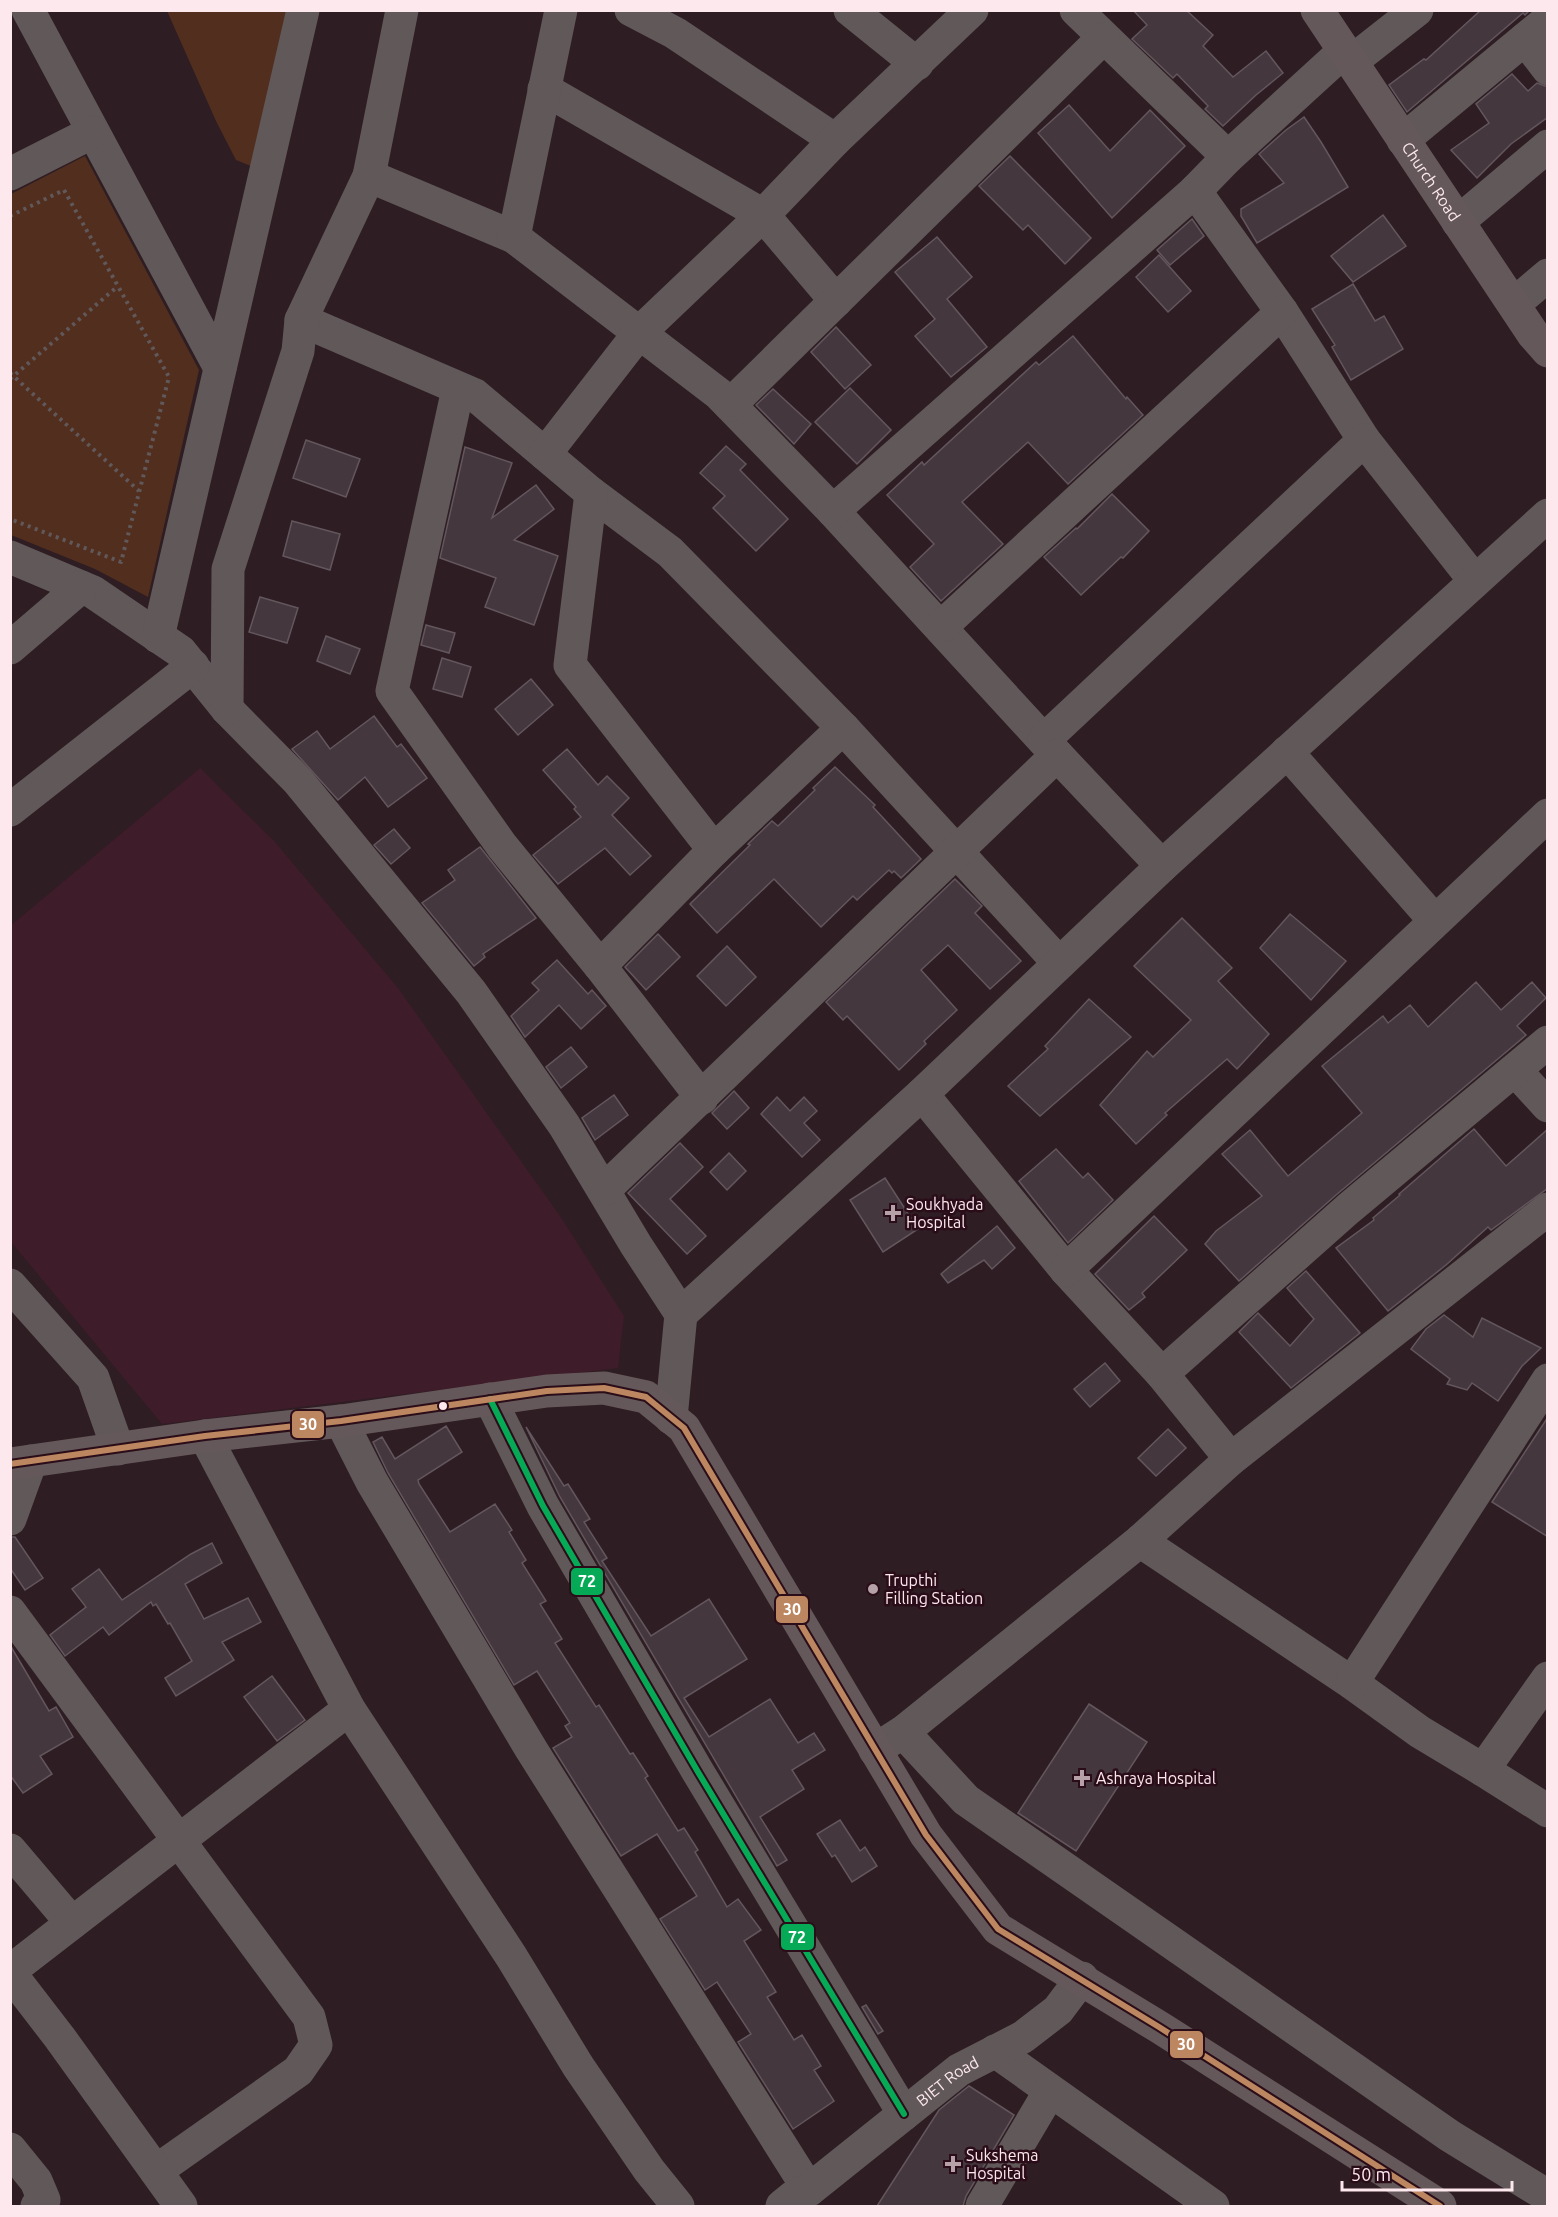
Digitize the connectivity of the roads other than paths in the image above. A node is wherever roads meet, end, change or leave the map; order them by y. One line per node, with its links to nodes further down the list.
1 (28, 10): 17 (street)
2 (303, 10): 35 (street)
3 (402, 10): 23 (street)
4 (561, 10): 16 (street)
5 (631, 10): 18 (street)
6 (850, 10): 14 (street)
7 (972, 10): 14 (street)
8 (1076, 10): 12 (street)
9 (1317, 10): 13 (main road, Church Road)
10 (1417, 10): 13 (street)
11 (1536, 29): 15 (street); 19 (street)
12 (1103, 38): 21 (street); 29 (street)
13 (1347, 56): 19 (main road, Church Road); 21 (street)
14 (917, 64): 18 (street)
15 (1548, 69)
16 (544, 89): 25 (street); 27 (street)
17 (93, 132): 22 (street); 35 (street)
18 (836, 140): 25 (street)
19 (1403, 140): 26 (main road, Church Road)
20 (1548, 146): 26 (street)
21 (1228, 158): 24 (street)
22 (10, 174)
23 (369, 176): 27 (street); 32 (street)
24 (1195, 191): 31 (street); 41 (street)
25 (763, 215): 29 (street); 33 (street)
26 (1458, 222): 30 (main road, Church Road)
27 (514, 237): 33 (street)
28 (1548, 275): 30 (street)
29 (836, 301): 37 (street)
30 (1514, 304): 34 (main road, Church Road)
31 (1282, 312): 38 (street); 46 (street)
32 (301, 320): 36 (street); 50 (street)
33 (639, 333): 37 (street); 39 (street)
34 (1548, 351)
35 (220, 368): 47 (street)
36 (458, 388): 39 (street); 61 (street)
37 (730, 405): 41 (street)
38 (1364, 440): 44 (street); 52 (street)
39 (545, 454): 40 (street)
40 (591, 493): 51 (street); 56 (street)
41 (833, 510): 46 (street)
42 (1548, 515): 44 (street)
43 (13, 561): 45 (street)
44 (1475, 581): 53 (street)
45 (81, 587): 47 (street); 48 (street)
46 (941, 627): 52 (street)
47 (158, 637): 49 (street)
48 (10, 648)
49 (193, 666): 50 (street); 54 (street)
50 (227, 709): 67 (street)
51 (843, 728): 56 (street); 57 (street)
52 (1050, 748): 57 (street); 58 (street)
53 (1287, 752): 58 (street); 59 (street)
54 (10, 810)
55 (1548, 814): 59 (street)
56 (714, 850): 61 (street)
57 (956, 853): 60 (street); 65 (street)
58 (1162, 866): 60 (street)
59 (1435, 921): 69 (street)
60 (1059, 963): 64 (street)
61 (600, 966): 65 (street)
62 (1548, 1042): 63 (street)
63 (1515, 1070): 66 (street); 72 (street)
64 (922, 1094): 69 (street); 71 (street)
65 (702, 1098): 67 (street)
66 (1548, 1106)
67 (604, 1190): 71 (street)
68 (1548, 1209): 79 (street)
69 (1066, 1270): 72 (street)
70 (10, 1286): 78 (street)
71 (681, 1314): 75 (street)
72 (1162, 1374): 79 (street)
73 (1548, 1380): 85 (street)
74 (490, 1399): 75 (main road); 76 (main road); 98 (street)
75 (671, 1418): 88 (main road)
76 (341, 1421): 77 (main road); 102 (street)
77 (205, 1436): 78 (main road); 86 (street)
78 (118, 1449): 80 (main road)
79 (1231, 1460): 82 (street)
80 (21, 1462): 81 (street)
81 (10, 1519)
82 (1140, 1541): 85 (street); 87 (street)
83 (10, 1612): 91 (street)
84 (1548, 1678): 89 (street)
85 (1352, 1683): 89 (street)
86 (349, 1709): 91 (street); 106 (street)
87 (903, 1732): 88 (street); 101 (street)
88 (875, 1750): 95 (main road)
89 (1483, 1770): 90 (street)
90 (1548, 1811)
91 (179, 1840): 93 (street); 100 (street)
92 (10, 1850): 93 (street)
93 (72, 1923): 94 (street)
94 (10, 1972): 100 (street)
95 (1082, 1978): 96 (street, BIET Road); 108 (main road)
96 (995, 2051): 97 (street); 98 (street, BIET Road)
97 (1050, 2091): 103 (street); 107 (street)
98 (904, 2114): 102 (street, BIET Road)
99 (10, 2149): 104 (street)
100 (156, 2171): 105 (street)
101 (1548, 2196)
102 (796, 2198)
103 (1200, 2203)
104 (37, 2206)
105 (181, 2206)
106 (678, 2206)
107 (982, 2206)
108 (1440, 2206)

